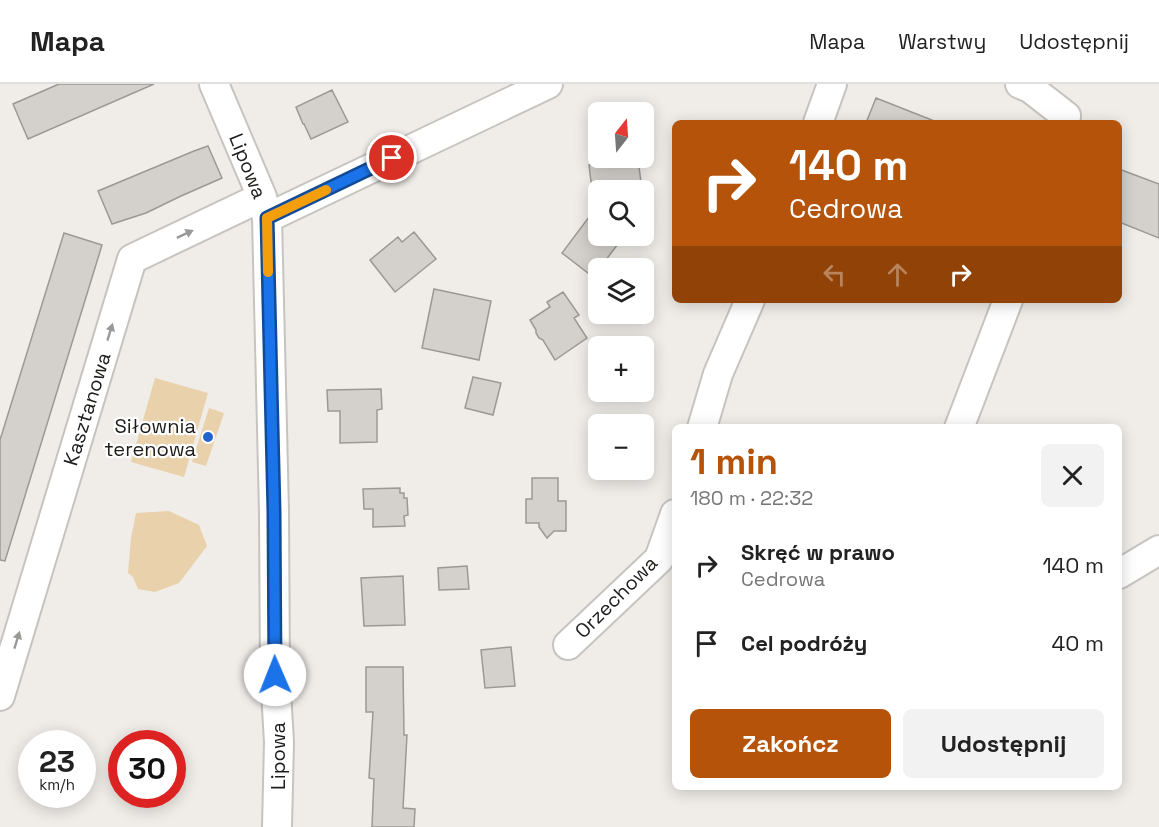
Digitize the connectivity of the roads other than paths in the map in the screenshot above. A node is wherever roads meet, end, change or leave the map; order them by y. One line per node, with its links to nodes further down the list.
1 (214, 84): 7 (street, Lipowa)
2 (548, 84): 7 (street, Kasztanowa)
3 (832, 84): 5 (street)
4 (1020, 84): 6 (street)
5 (819, 120)
6 (1065, 120)
7 (264, 208): 16 (street, Kasztanowa, one-way to 7); 17 (street, Lipowa)
8 (749, 303): 10 (street)
9 (1007, 303): 11 (street)
10 (703, 424)
11 (962, 424)
12 (672, 522): 15 (street, Orzechowa)
13 (1159, 550): 14 (street)
14 (1122, 572)
15 (568, 645)
16 (0, 696)
17 (277, 827)

